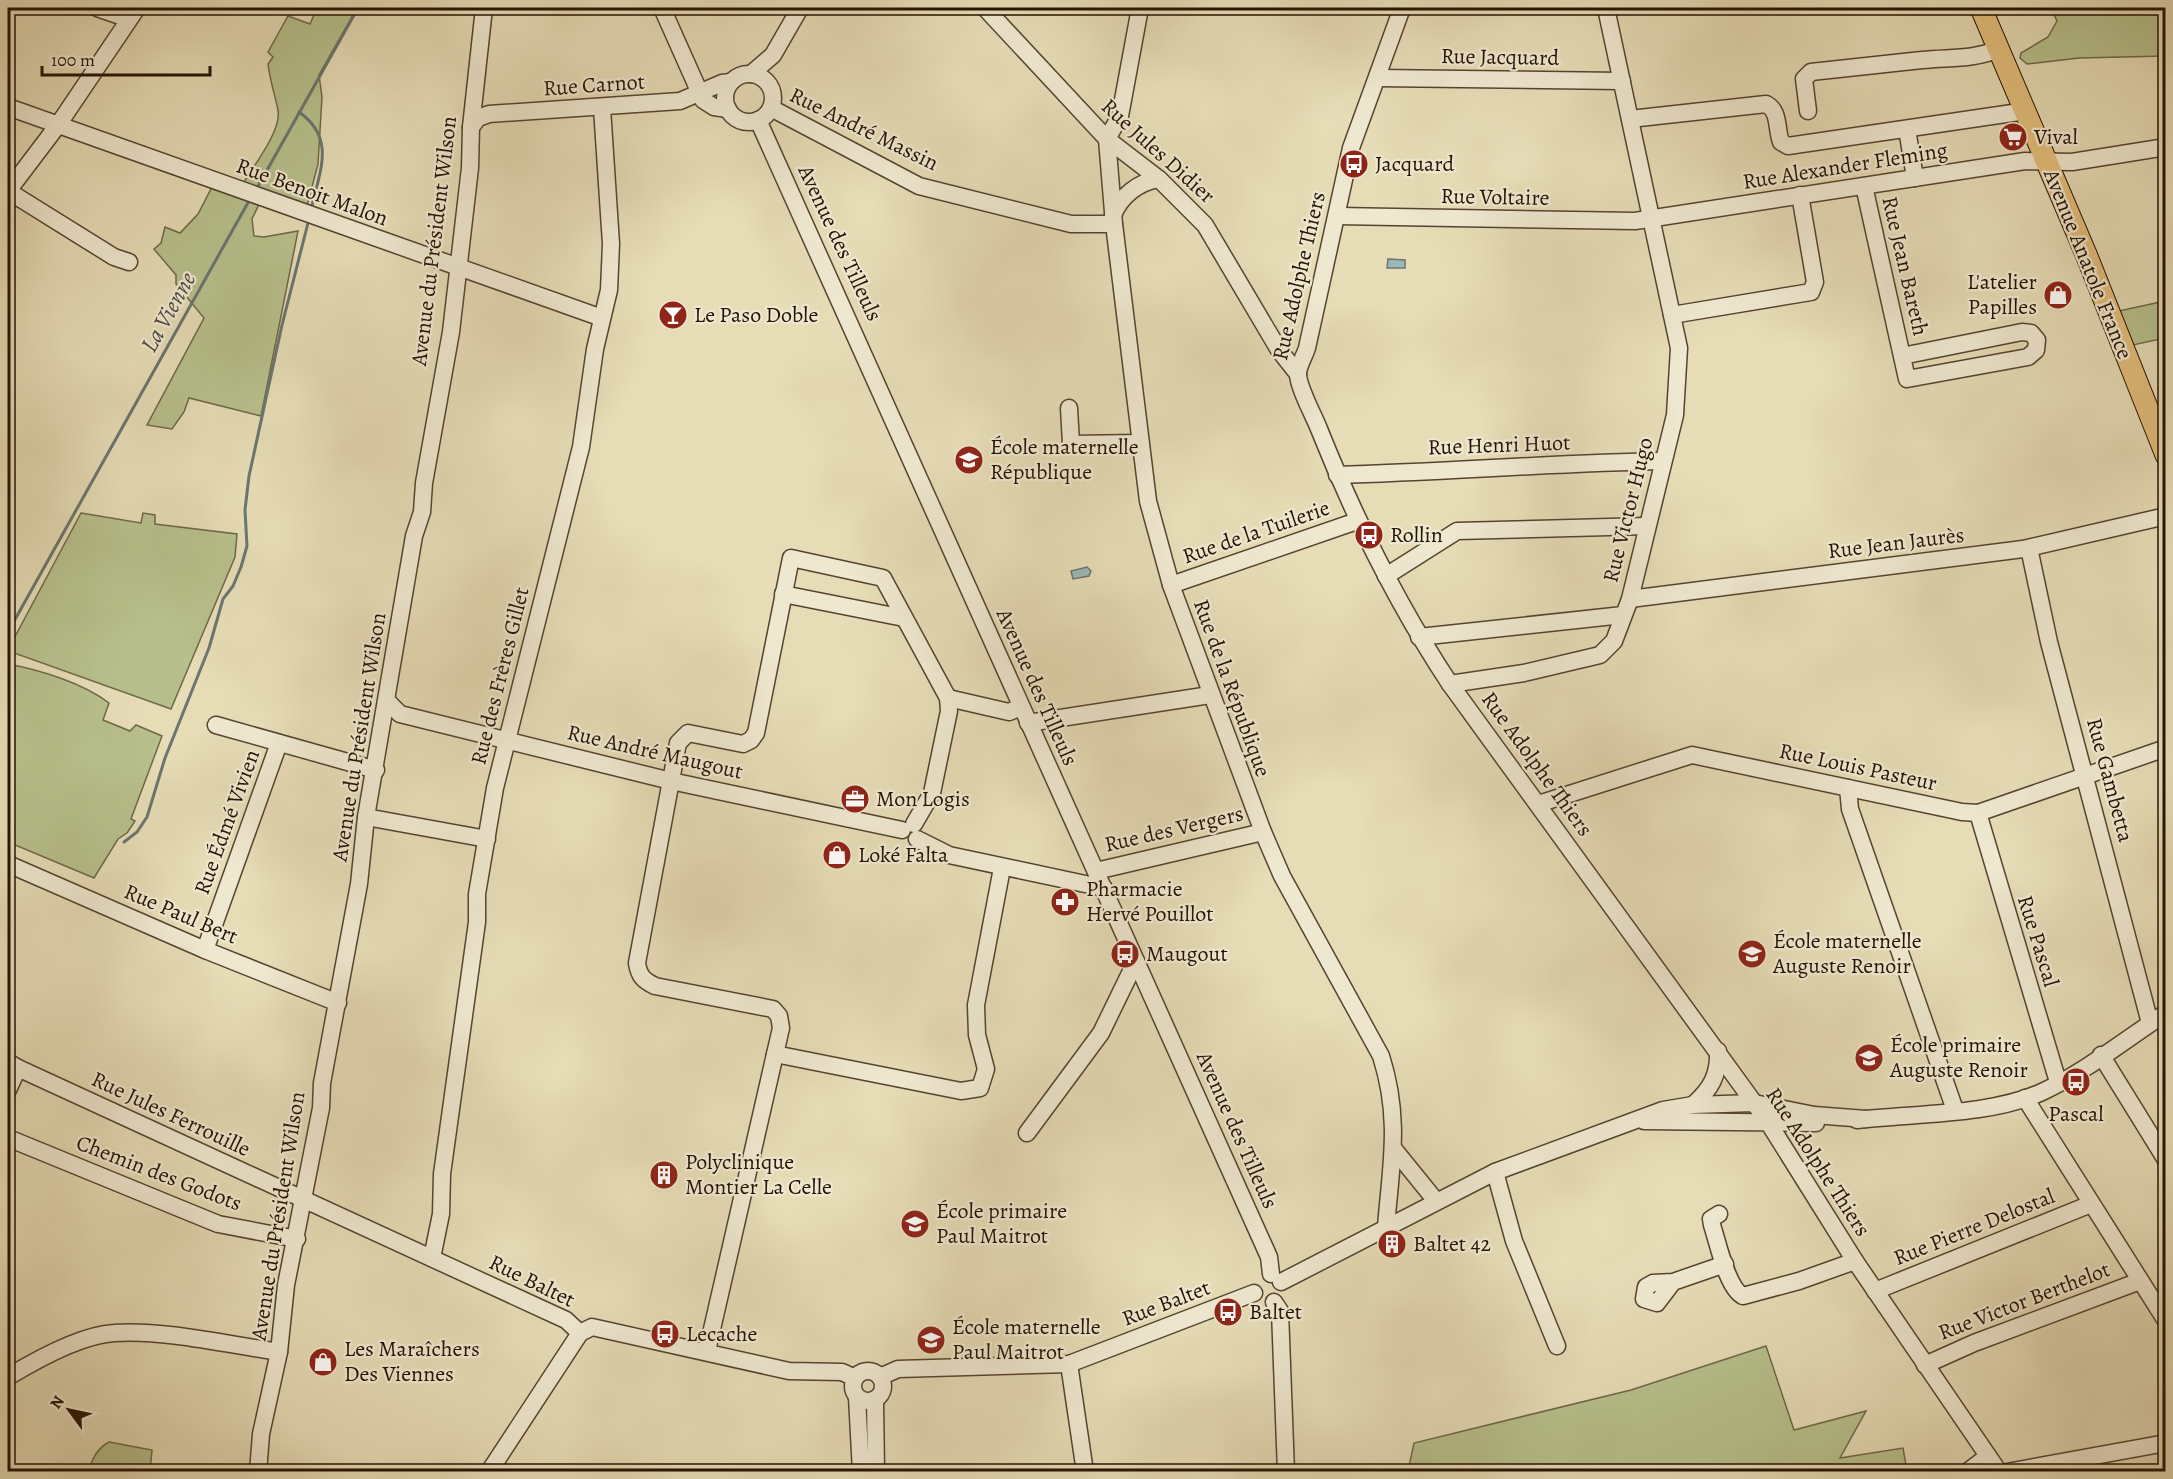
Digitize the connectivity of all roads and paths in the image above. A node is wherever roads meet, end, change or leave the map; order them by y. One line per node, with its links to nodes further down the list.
1 (97, 8): 10 (street)
2 (484, 8): 19 (street, Avenue du Président Wilson)
3 (662, 8): 18 (street)
4 (800, 8): 12 (street)
5 (986, 8): 31 (street, Rue Jules Didier)
6 (1140, 8): 31 (street)
7 (1402, 8): 14 (street, Rue Adolphe Thiers)
8 (1606, 8): 15 (street, Rue Victor Hugo)
9 (1981, 8): 11 (main road, Avenue Anatole France)
10 (133, 13): 28 (street)
11 (1999, 49): 23 (street); 24 (main road, Avenue Anatole France)
12 (773, 55): 13 (street); 17 (street)
13 (751, 74): 16 (street); 17 (street)
14 (1377, 78): 15 (street, Rue Jacquard); 39 (street, Rue Adolphe Thiers)
15 (1622, 81): 27 (street, Rue Victor Hugo)
16 (731, 82): 18 (street, Rue Carnot); 22 (street)
17 (770, 87): 26 (street)
18 (700, 93): 21 (street, Rue Carnot); 22 (street)
19 (473, 104): 25 (street); 29 (street, Avenue du Président Wilson)
20 (8, 107): 28 (street, Rue Benoit Malon)
21 (602, 108): 25 (street, Rue Carnot); 45 (street, Rue des Frères Gillet)
22 (728, 109): 26 (street)
23 (1808, 111)
24 (2026, 111): 30 (street); 33 (main road, Avenue Anatole France)
25 (489, 114): 29 (street)
26 (764, 114): 41 (street, Rue André Massin); 69 (street, Avenue des Tilleuls)
27 (1630, 119): 30 (street); 40 (street, Rue Victor Hugo)
28 (58, 124): 37 (street); 43 (street, Rue Benoit Malon)
29 (471, 127): 43 (street, Avenue du Président Wilson)
30 (1907, 129): 34 (street)
31 (1107, 139): 35 (street, Rue Jules Didier); 41 (street, Rue de la République)
32 (2166, 147): 33 (street, Rue Alexander Fleming)
33 (2046, 161): 34 (street, Rue Alexander Fleming); 50 (main road, Avenue Anatole France)
34 (1915, 178): 36 (street, Rue Alexander Fleming)
35 (1159, 179): 41 (street); 47 (street, Rue Jules Didier)
36 (1864, 186): 38 (street, Rue Alexander Fleming); 46 (street, Rue Jean Bareth)
37 (8, 191): 42 (street)
38 (1800, 195): 40 (street, Rue Alexander Fleming); 44 (street)
39 (1337, 216): 40 (street, Rue Voltaire); 47 (street, Rue Adolphe Thiers)
40 (1652, 218): 44 (street, Rue Victor Hugo)
41 (1114, 220): 49 (street, Rue de la République)
42 (129, 262)
43 (458, 267): 45 (street, Rue Benoit Malon); 67 (street, Avenue du Président Wilson)
44 (1672, 315): 51 (street, Rue Victor Hugo)
45 (602, 318): 72 (street, Rue des Frères Gillet)
46 (1902, 356): 46 (street, Rue Jean Bareth)
47 (1298, 374): 52 (street, Rue Adolphe Thiers)
48 (1069, 408): 49 (street)
49 (1140, 443): 58 (street, Rue de la République)
50 (2166, 455)
51 (1663, 461): 52 (street, Rue Henri Huot); 55 (street, Rue Victor Hugo)
52 (1337, 475): 54 (street, Rue Adolphe Thiers)
53 (2166, 516): 56 (street, Rue Jean Jaurès)
54 (1357, 521): 57 (street, Rue Adolphe Thiers); 58 (street, Rue de la Tuilerie)
55 (1647, 526): 57 (street); 60 (street, Rue Victor Hugo)
56 (2029, 548): 60 (street, Rue Jean Jaurès); 76 (street, Rue Gambetta)
57 (1386, 576): 63 (street, Rue Adolphe Thiers)
58 (1171, 585): 65 (street, Rue de la République)
59 (783, 594): 62 (street); 62 (street); 77 (street)
60 (1630, 598): 61 (street, Rue Victor Hugo)
61 (1623, 615): 63 (street); 64 (street, Rue Victor Hugo)
62 (904, 618): 66 (street)
63 (1419, 636): 64 (street, Rue Adolphe Thiers)
64 (1450, 684): 79 (street, Rue Adolphe Thiers)
65 (1210, 696): 69 (street); 83 (street, Rue de la République)
66 (948, 698): 69 (street); 82 (street)
67 (387, 701): 68 (street); 70 (street, Avenue du Président Wilson)
68 (400, 714): 70 (street); 72 (street, Rue André Maugout)
69 (1025, 715): 87 (street, Avenue des Tilleuls)
70 (383, 724): 75 (street, Avenue du Président Wilson)
71 (216, 725): 73 (street)
72 (507, 740): 77 (street, Rue André Maugout); 84 (street, Rue des Frères Gillet)
73 (279, 743): 75 (street); 89 (street, Rue Édmé Vivien)
74 (2166, 748): 76 (street, Rue Louis Pasteur)
75 (376, 770): 81 (street, Avenue du Président Wilson)
76 (2086, 776): 80 (street, Rue Louis Pasteur); 93 (street, Rue Gambetta)
77 (671, 781): 82 (street, Rue André Maugout); 95 (street)
78 (1848, 788): 79 (street, Rue Louis Pasteur); 80 (street, Rue Louis Pasteur); 103 (street)
79 (1538, 804): 94 (street, Rue Adolphe Thiers)
80 (1978, 813): 98 (street, Rue Pascal)
81 (366, 817): 84 (street); 91 (street, Avenue du Président Wilson)
82 (911, 831): 86 (street, Rue André Maugout)
83 (1263, 832): 87 (street, Rue des Vergers); 109 (street, Rue de la République)
84 (487, 839): 118 (street, Rue des Frères Gillet)
85 (8, 864): 89 (street, Rue Paul Bert)
86 (1002, 868): 88 (street, Rue André Maugout); 95 (street)
87 (1096, 871): 88 (street, Avenue des Tilleuls)
88 (1104, 888): 90 (street, Avenue des Tilleuls)
89 (205, 950): 91 (street, Rue Paul Bert)
90 (1136, 961): 107 (street); 121 (street, Avenue des Tilleuls)
91 (338, 1003): 112 (street, Avenue du Président Wilson)
92 (2166, 1012): 93 (street)
93 (2150, 1023): 96 (street)
94 (1718, 1051): 101 (street, Rue Adolphe Thiers); 102 (street)
95 (775, 1054): 130 (street)
96 (2101, 1055): 98 (street); 110 (street)
97 (13, 1065): 99 (street); 112 (street, Rue Jules Ferrouille)
98 (2058, 1082): 100 (street)
99 (8, 1090)
100 (2025, 1098): 103 (street); 114 (street)
101 (1754, 1103): 102 (street); 104 (street); 106 (street, Rue Adolphe Thiers)
102 (1694, 1105): 105 (street)
103 (1954, 1110): 104 (street)
104 (1866, 1119): 106 (street)
105 (1631, 1121): 106 (street); 111 (street)
106 (1768, 1122): 119 (street, Rue Adolphe Thiers)
107 (1027, 1133)
108 (8, 1138): 117 (street, Chemin des Godots)
109 (1393, 1148): 113 (street); 116 (street, Rue de la République)
110 (2166, 1160)
111 (1495, 1172): 113 (street); 129 (street)
112 (305, 1200): 117 (street, Avenue du Président Wilson); 118 (street, Rue Baltet)
113 (1436, 1201): 116 (street)
114 (2091, 1204): 122 (street); 124 (street, Rue Pierre Delostal)
115 (1719, 1214): 120 (street)
116 (1386, 1227): 121 (street)
117 (297, 1239): 131 (street, Avenue du Président Wilson)
118 (432, 1258): 128 (street, Rue Baltet)
119 (1855, 1261): 120 (street); 124 (street, Rue Adolphe Thiers)
120 (1725, 1264): 123 (street)
121 (1276, 1278): 125 (street); 126 (street)
122 (2140, 1281): 127 (street); 133 (street, Rue Victor Berthelot)
123 (1673, 1282)
124 (1875, 1291): 133 (street, Rue Adolphe Thiers)
125 (1254, 1293): 126 (street); 132 (street, Rue Baltet)
126 (1277, 1306): 146 (street)
127 (2166, 1321)
128 (580, 1333): 130 (street, Rue Baltet); 142 (street)
129 (1557, 1346)
130 (707, 1351): 136 (street, Rue Baltet)
131 (279, 1352): 134 (street); 141 (street, Avenue du Président Wilson)
132 (1069, 1364): 135 (street, Rue Baltet); 145 (street)
133 (1925, 1365): 140 (street, Rue Adolphe Thiers)
134 (8, 1377)
135 (880, 1377): 136 (street); 138 (street)
136 (855, 1378): 137 (street)
137 (857, 1397): 138 (street); 143 (street)
138 (875, 1399): 144 (street)
139 (2166, 1443): 149 (street)
140 (1988, 1456): 147 (street); 148 (street, Rue Adolphe Thiers)
141 (258, 1472)
142 (489, 1472)
143 (861, 1472)
144 (876, 1472)
145 (1085, 1472)
146 (1286, 1472)
147 (1967, 1472)
148 (2000, 1472)
149 (2007, 1472)

